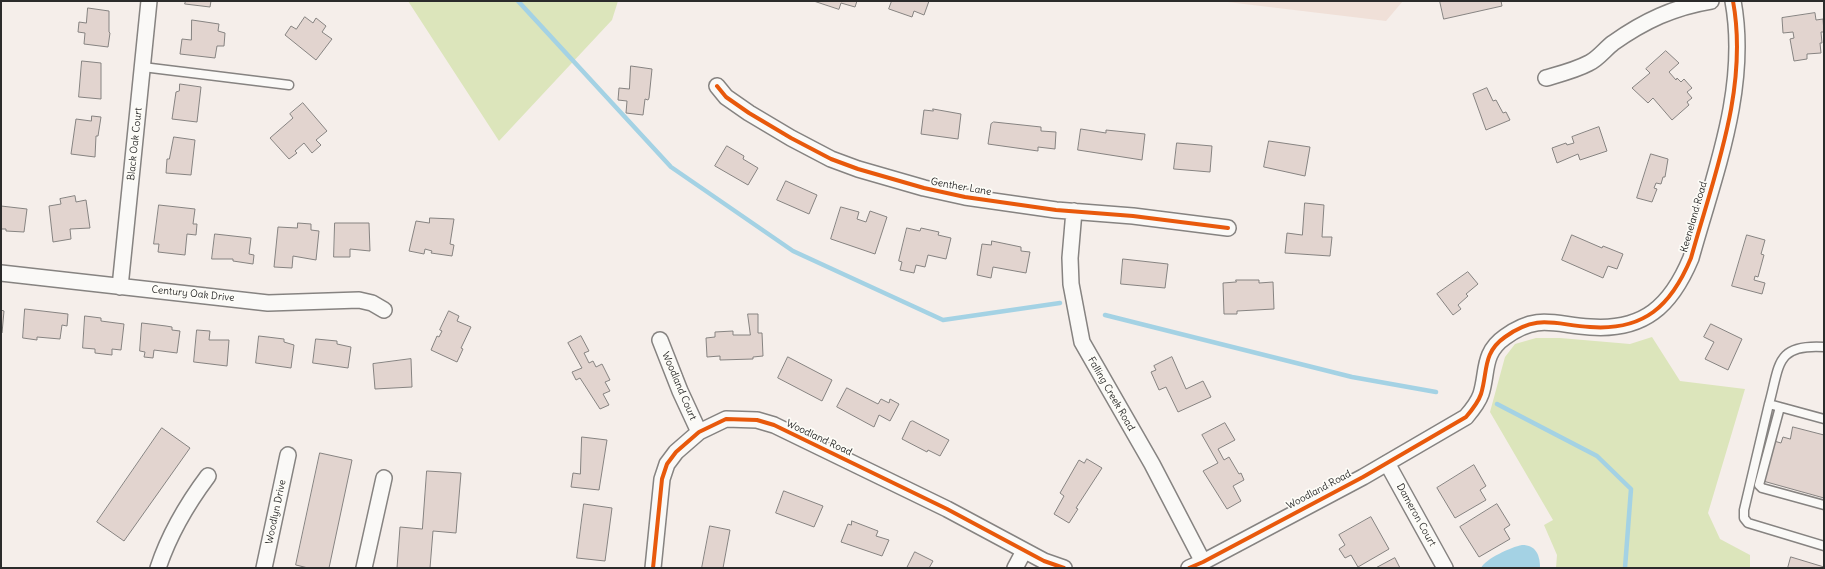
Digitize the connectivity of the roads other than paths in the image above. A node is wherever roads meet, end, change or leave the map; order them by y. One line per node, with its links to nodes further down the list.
1 (149, 1): 5 (street, Black Oak Court)
2 (1711, 1): 6 (street)
3 (1728, 1): 4 (street)
4 (1733, 1): 19 (street, Keeneland Road)
5 (143, 67): 7 (lane); 12 (street, Black Oak Court)
6 (1546, 78)
7 (289, 85)
8 (717, 86): 9 (street, Genther Lane)
9 (1074, 211): 10 (street, Genther Lane); 28 (street, Falling Creek Road)
10 (1228, 228)
11 (1, 273): 12 (street, Century Oak Drive)
12 (120, 287): 13 (street, Century Oak Drive)
13 (384, 310)
14 (660, 340): 20 (street, Woodland Court)
15 (1824, 347): 16 (lane)
16 (1769, 404): 17 (lane); 26 (lane)
17 (1780, 407): 18 (lane); 25 (lane)
18 (1824, 420)
19 (1456, 423): 22 (street, Woodland Road)
20 (699, 432): 27 (street, Woodland Road); 32 (street, Woodland Road)
21 (288, 455): 30 (street, Woodlyn Drive)
22 (1387, 463): 28 (street, Woodland Road); 36 (street, Dameron Court)
23 (208, 476): 29 (street)
24 (384, 478): 31 (street)
25 (1824, 505)
26 (1824, 546)
27 (1024, 551): 33 (street); 34 (street, Woodland Road)
28 (1203, 562): 35 (street, Woodland Road)
29 (158, 568)
30 (264, 568)
31 (364, 568)
32 (653, 568)
33 (1015, 568)
34 (1064, 568)
35 (1189, 568)
36 (1444, 568)

